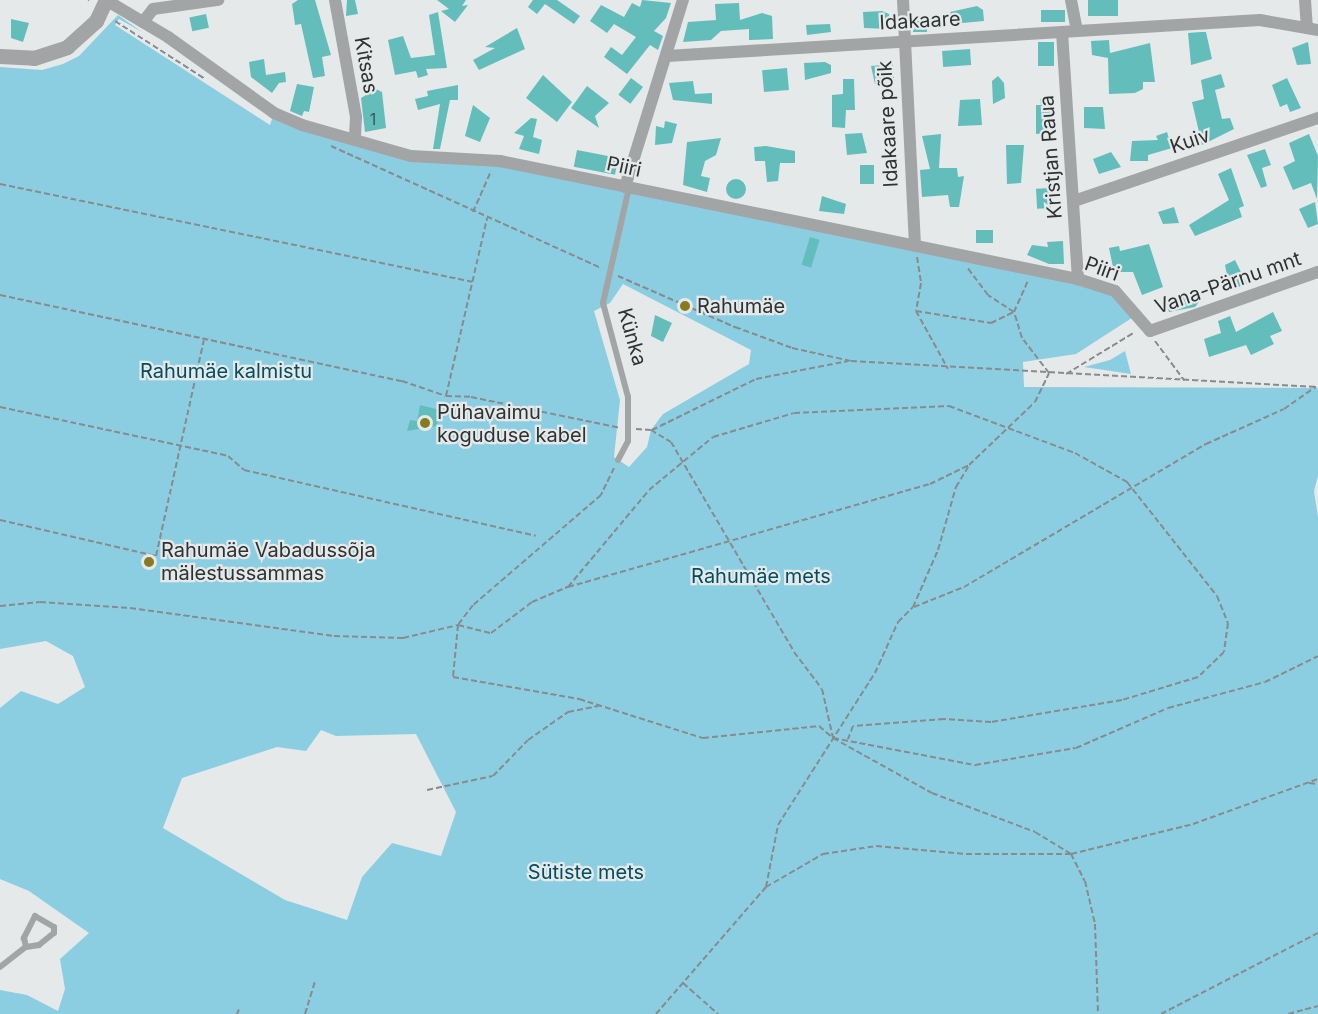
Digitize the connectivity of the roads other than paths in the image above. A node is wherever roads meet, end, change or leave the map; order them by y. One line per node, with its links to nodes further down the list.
1 (106, 0): 8 (street, Piiri); 13 (street)
2 (218, 0): 8 (street)
3 (334, 0): 16 (street, Kitsas)
4 (683, 0): 14 (street, Künka)
5 (903, 0): 12 (street, Idakaare põik)
6 (1071, 0): 10 (street)
7 (1305, 0): 9 (street)
8 (143, 22): 16 (street, Piiri)
9 (1313, 29): 10 (street, Idakaare)
10 (1077, 30): 11 (street, Idakaare)
11 (1062, 32): 12 (street, Idakaare); 18 (street, Kristjan Raua)
12 (903, 41): 14 (street, Idakaare); 19 (street, Idakaare põik)
13 (0, 56)
14 (667, 56): 17 (street, Künka)
15 (1318, 118): 18 (street, Kuiv)
16 (355, 138): 17 (street, Piiri)
17 (627, 187): 19 (street, Piiri); 23 (lane, Künka)
18 (1074, 201): 21 (street, Kristjan Raua)
19 (915, 246): 21 (street, Piiri)
20 (1318, 272): 22 (street, Vana-Pärnu mnt)
21 (1078, 279): 22 (street, Piiri)
22 (1147, 327)
23 (618, 460)
24 (26, 947): 24 (lane); 25 (lane)
25 (0, 967)

